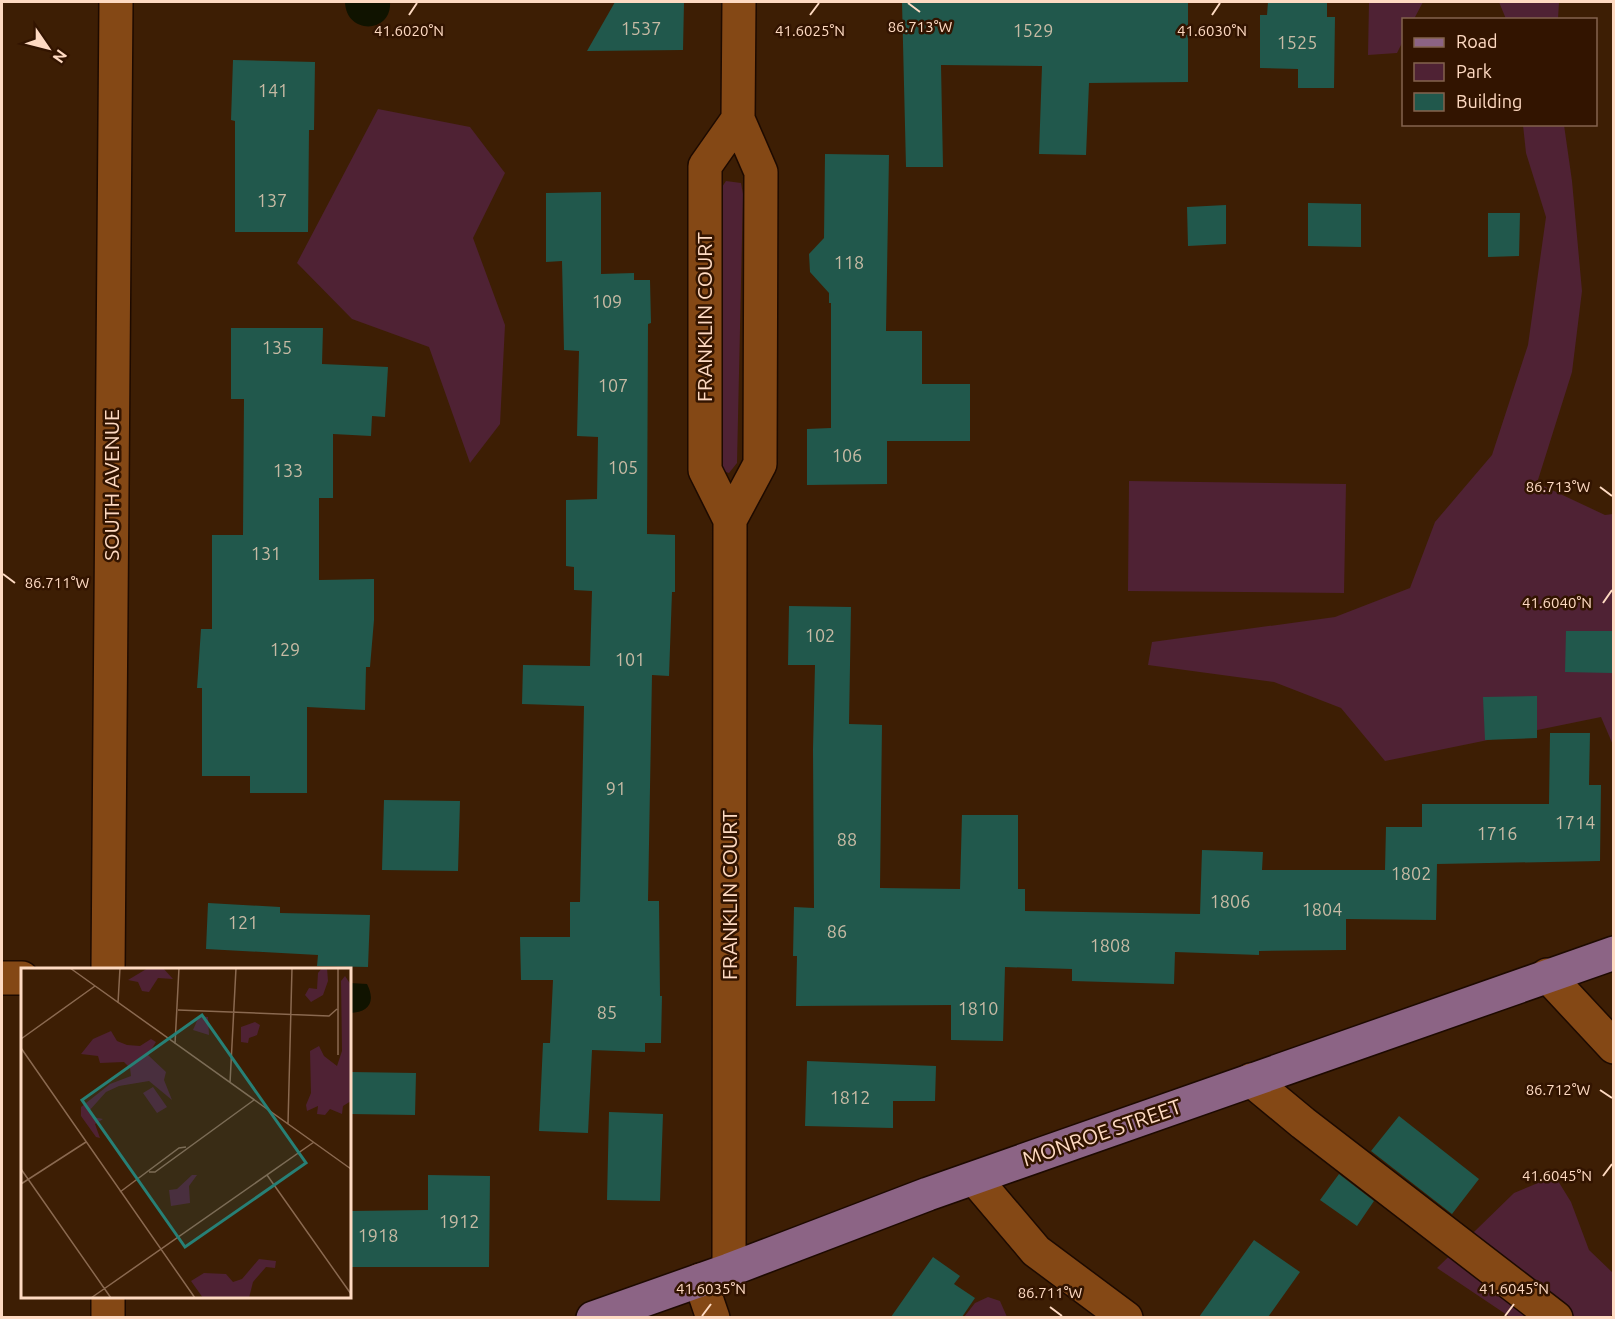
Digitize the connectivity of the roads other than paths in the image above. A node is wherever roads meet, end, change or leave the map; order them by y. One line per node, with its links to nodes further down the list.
1 (116, 2): 6 (street, SOUTH AVENUE)
2 (740, 2): 3 (street, FRANKLIN COURT)
3 (738, 119): 4 (street, FRANKLIN COURT); 4 (street, FRANKLIN COURT)
4 (730, 520): 13 (street, FRANKLIN COURT)
5 (1614, 953): 7 (main road, MONROE STREET)
6 (108, 968)
7 (1547, 975): 10 (street); 11 (main road, MONROE STREET)
8 (2, 978): 9 (street)
9 (21, 978)
10 (1614, 1047)
11 (1251, 1080): 12 (main road, MONROE STREET); 19 (street)
12 (975, 1179): 13 (main road, MONROE STREET); 18 (street)
13 (715, 1275): 16 (main road, MONROE STREET); 17 (street, FRANKLIN COURT)
14 (108, 1298): 15 (street)
15 (108, 1317)
16 (593, 1317)
17 (713, 1317)
18 (1126, 1317)
19 (1556, 1317)

